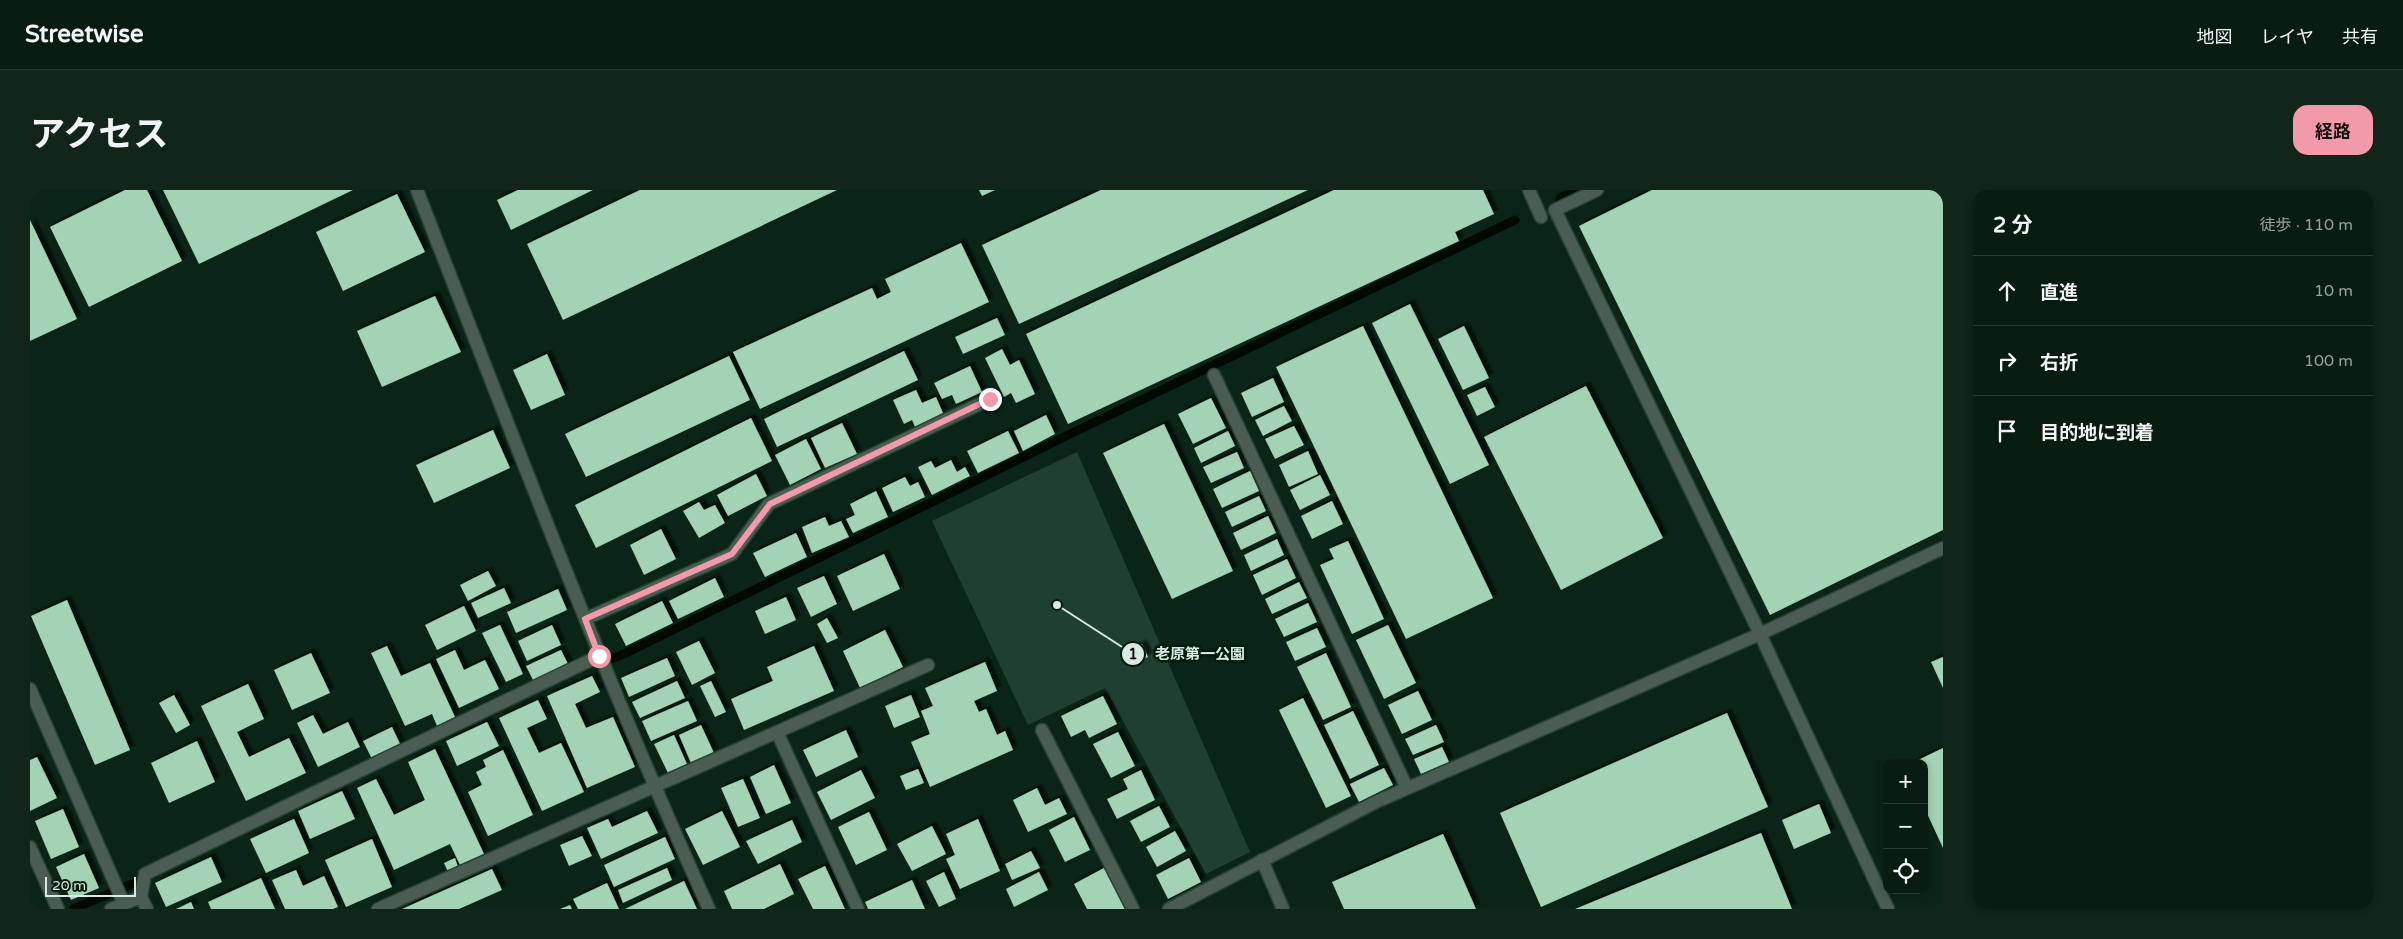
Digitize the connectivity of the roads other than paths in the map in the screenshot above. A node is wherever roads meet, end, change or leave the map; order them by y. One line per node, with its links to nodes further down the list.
1 (417, 190): 8 (street)
2 (1529, 190): 4 (street)
3 (1597, 190): 9 (street)
4 (1541, 216)
5 (1214, 375): 16 (street)
6 (990, 399): 8 (street)
7 (1943, 548): 9 (street)
8 (585, 619): 10 (street)
9 (1760, 634): 16 (street); 30 (street)
10 (599, 656): 15 (street); 19 (street)
11 (928, 664): 14 (street)
12 (30, 690): 20 (street)
13 (1042, 730): 27 (street)
14 (777, 732): 15 (street); 26 (street)
15 (653, 786): 24 (street); 25 (street)
16 (1407, 788): 18 (street)
17 (30, 847): 21 (street)
18 (1262, 860): 28 (street); 29 (street)
19 (142, 897): 20 (street); 23 (street)
20 (124, 904): 22 (street)
21 (58, 909)
22 (111, 909)
23 (147, 909)
24 (378, 909)
25 (709, 909)
26 (858, 909)
27 (1133, 909)
28 (1169, 909)
29 (1283, 909)
30 (1888, 909)

